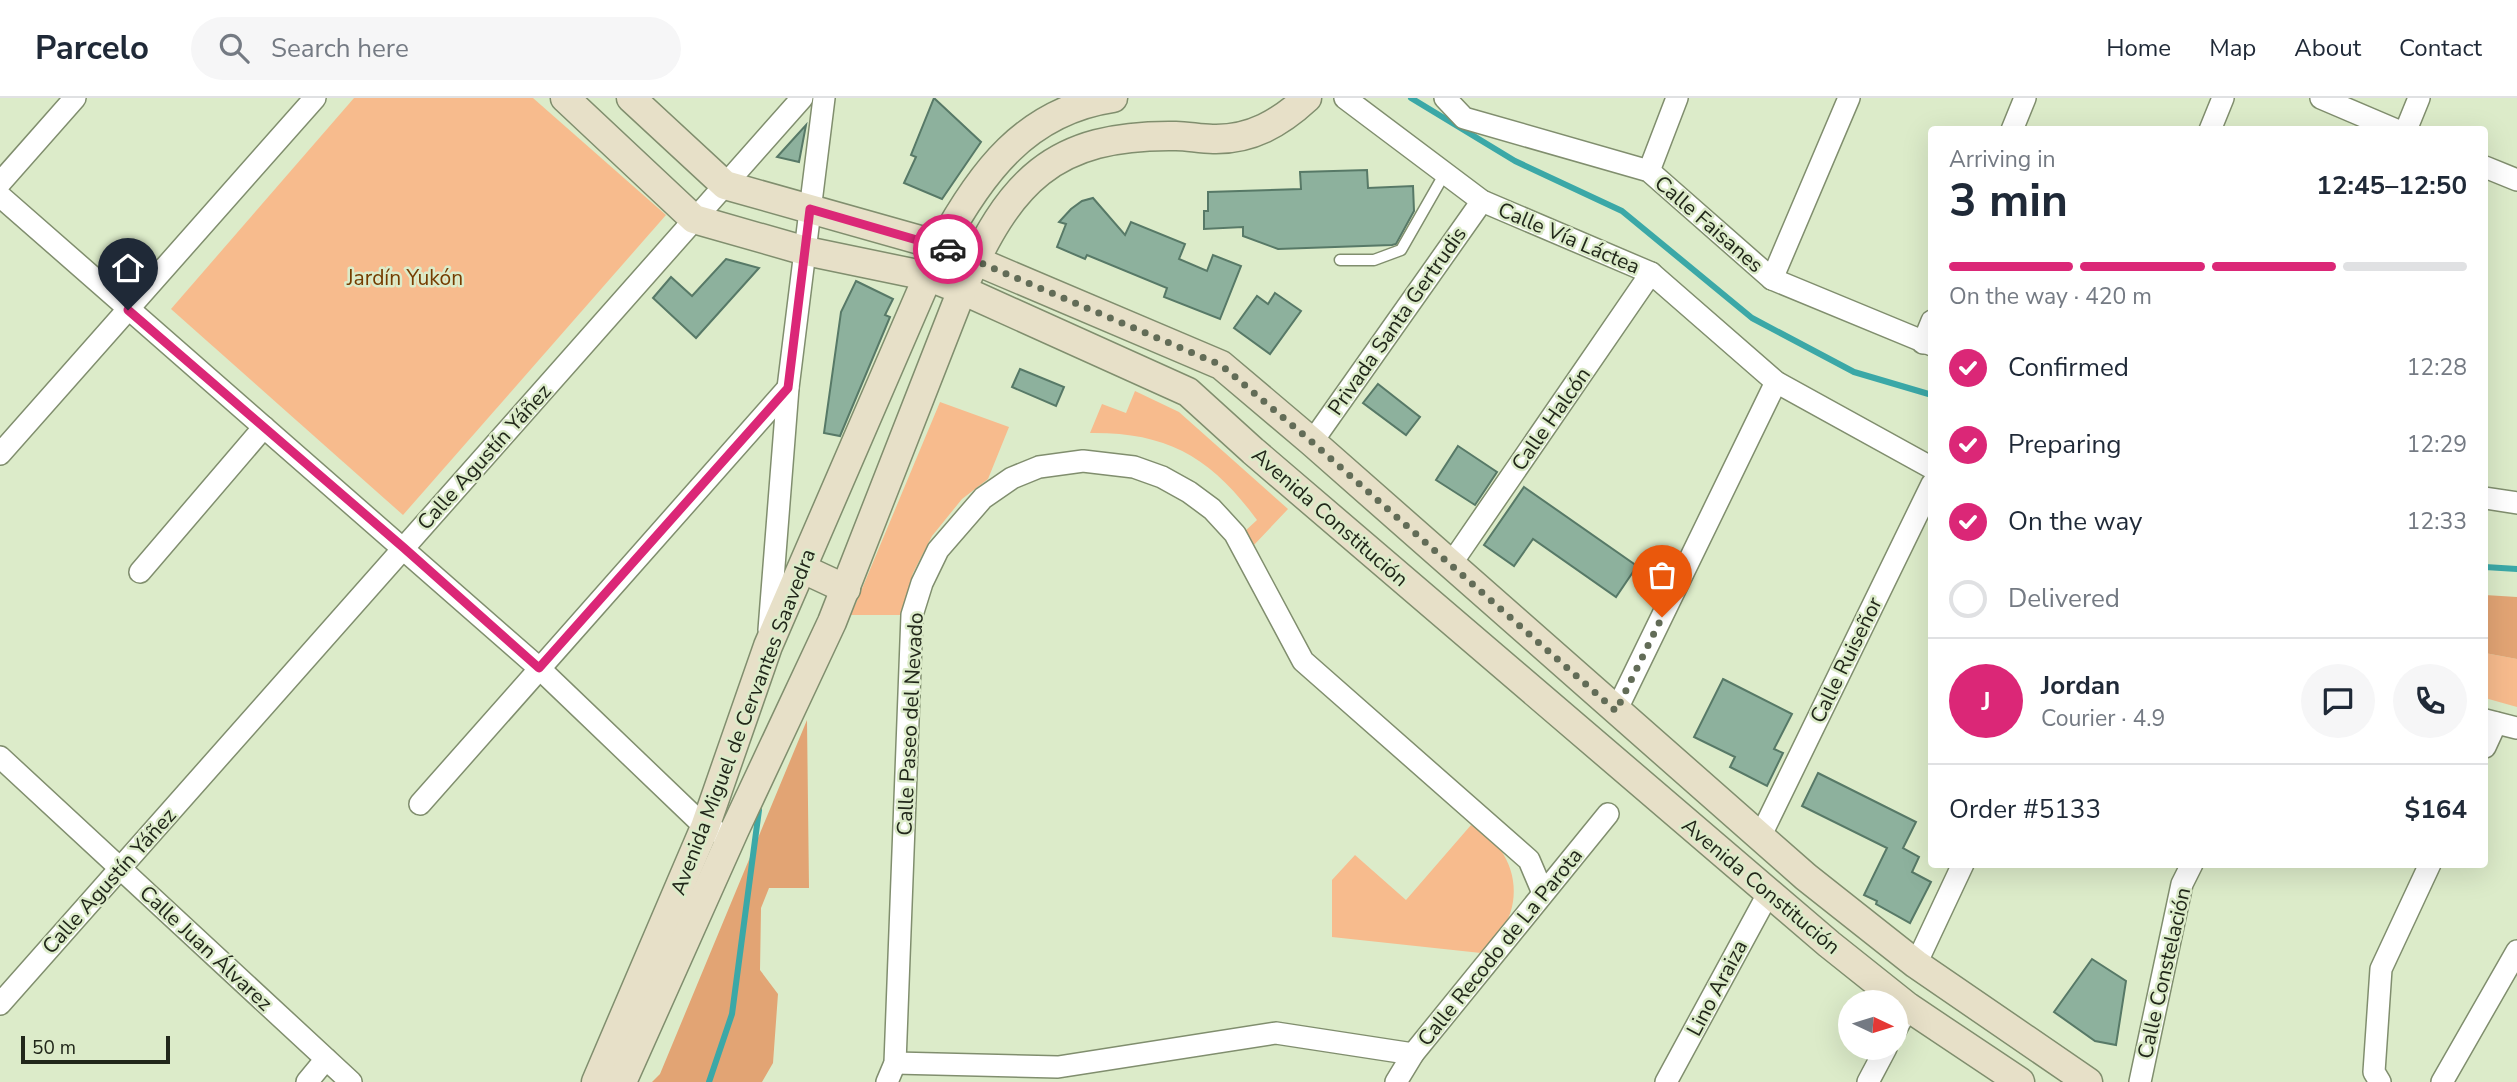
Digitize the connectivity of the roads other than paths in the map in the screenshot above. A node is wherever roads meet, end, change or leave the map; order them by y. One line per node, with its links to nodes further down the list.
1 (75, 98): 25 (street)
2 (316, 98): 39 (street)
3 (565, 98): 30 (street, Avenida Constitución)
4 (631, 98): 26 (street, Avenida Constitución)
5 (802, 98): 26 (street, Calle Agustín Yáñez)
6 (824, 98): 29 (street)
7 (1113, 98): 31 (street, Avenida Miguel de Cervantes Saavedra)
8 (1307, 98): 33 (street, Avenida Miguel de Cervantes Saavedra)
9 (1345, 98): 23 (street, Calle Vía Láctea)
10 (1446, 98): 22 (street, Calle Faisanes)
11 (1677, 98): 22 (street)
12 (1849, 98): 37 (street)
13 (2025, 98): 17 (street)
14 (2224, 98): 18 (street)
15 (2321, 98): 19 (street)
16 (2419, 98): 20 (street)
17 (2014, 126)
18 (2212, 126)
19 (2387, 126)
20 (2408, 126)
21 (2488, 168): 24 (street)
22 (1649, 171): 37 (street, Calle Faisanes)
23 (1445, 173): 28 (street, Calle Vía Láctea); 34 (lane)
24 (2517, 180)
25 (0, 183)
26 (725, 185): 29 (street, Avenida Constitución); 30 (street, Calle Agustín Yáñez)
27 (0, 196): 39 (street)
28 (1482, 201): 35 (street, Calle Vía Láctea); 45 (street, Privada Santa Gertrudis)
29 (810, 209): 31 (street, Avenida Constitución); 32 (street)
30 (694, 219): 32 (street, Avenida Constitución); 52 (street, Calle Agustín Yáñez)
31 (941, 246): 33 (street, Avenida Constitución); 36 (street, Avenida Miguel de Cervantes Saavedra)
32 (806, 251): 36 (street, Avenida Constitución); 42 (street)
33 (975, 260): 38 (street, Avenida Miguel de Cervantes Saavedra); 43 (street, Avenida Constitución)
34 (1340, 260)
35 (1651, 274): 41 (street, Calle Vía Láctea); 53 (street, Calle Halcón)
36 (927, 276): 38 (street, Avenida Constitución); 54 (street, Avenida Miguel de Cervantes Saavedra)
37 (1772, 279): 40 (street, Calle Faisanes)
38 (962, 290): 46 (street, Avenida Constitución); 56 (street, Avenida Miguel de Cervantes Saavedra)
39 (128, 310): 44 (street); 47 (street)
40 (1927, 344)
41 (1776, 382): 48 (street, Calle Vía Láctea); 59 (street)
42 (788, 388): 57 (street); 58 (street)
43 (1281, 416): 45 (street, Avenida Constitución); 46 (street)
44 (264, 427): 52 (street); 55 (street)
45 (1312, 442): 53 (street, Avenida Constitución)
46 (1253, 451): 73 (street, Avenida Constitución)
47 (0, 454)
48 (1928, 466)
49 (1928, 492): 66 (street, Calle Ruiseñor)
50 (2488, 498): 51 (street)
51 (2517, 503)
52 (404, 548): 58 (street); 68 (street, Calle Agustín Yáñez)
53 (1451, 564): 59 (street, Avenida Constitución)
54 (803, 569): 56 (street); 57 (street, Avenida Miguel de Cervantes Saavedra)
55 (140, 572)
56 (846, 589): 67 (street, Avenida Miguel de Cervantes Saavedra)
57 (768, 646): 65 (street, Avenida Miguel de Cervantes Saavedra)
58 (539, 668): 63 (street); 65 (street)
59 (1616, 711): 66 (street, Avenida Constitución)
60 (2499, 724): 61 (street)
61 (2488, 742)
62 (0, 757): 68 (street, Calle Juan Álvarez)
63 (420, 804)
64 (1608, 814): 72 (street, Calle Recodo de La Parota)
65 (705, 827): 67 (street); 85 (street, Avenida Miguel de Cervantes Saavedra)
66 (1760, 836): 75 (street, Avenida Constitución)
67 (732, 837): 86 (street, Avenida Miguel de Cervantes Saavedra)
68 (120, 868): 77 (street, Calle Agustín Yáñez); 80 (street, Calle Juan Álvarez)
69 (1961, 868): 75 (street)
70 (2190, 868): 92 (street, Calle Constelación)
71 (2428, 868): 93 (street)
72 (1543, 893): 79 (street, Calle Recodo de La Parota); 82 (street, Calle Paseo del Nevado)
73 (1768, 894): 76 (street, Avenida Constitución); 88 (street, Lino Araiza)
74 (2517, 951): 94 (street)
75 (1916, 964): 91 (street, Avenida Constitución)
76 (1887, 990)
77 (0, 1004)
78 (1908, 1007): 90 (street, Avenida Constitución)
79 (1413, 1054): 82 (street); 87 (street, Calle Recodo de La Parota)
80 (326, 1059): 83 (street); 84 (street, Calle Juan Álvarez)
81 (1880, 1060): 89 (street)
82 (891, 1073)
83 (307, 1082)
84 (351, 1082)
85 (596, 1082)
86 (622, 1082)
87 (1396, 1082)
88 (1666, 1082)
89 (1868, 1082)
90 (2020, 1082)
91 (2088, 1082)
92 (2140, 1082)
93 (2381, 1082)
94 (2442, 1082)

